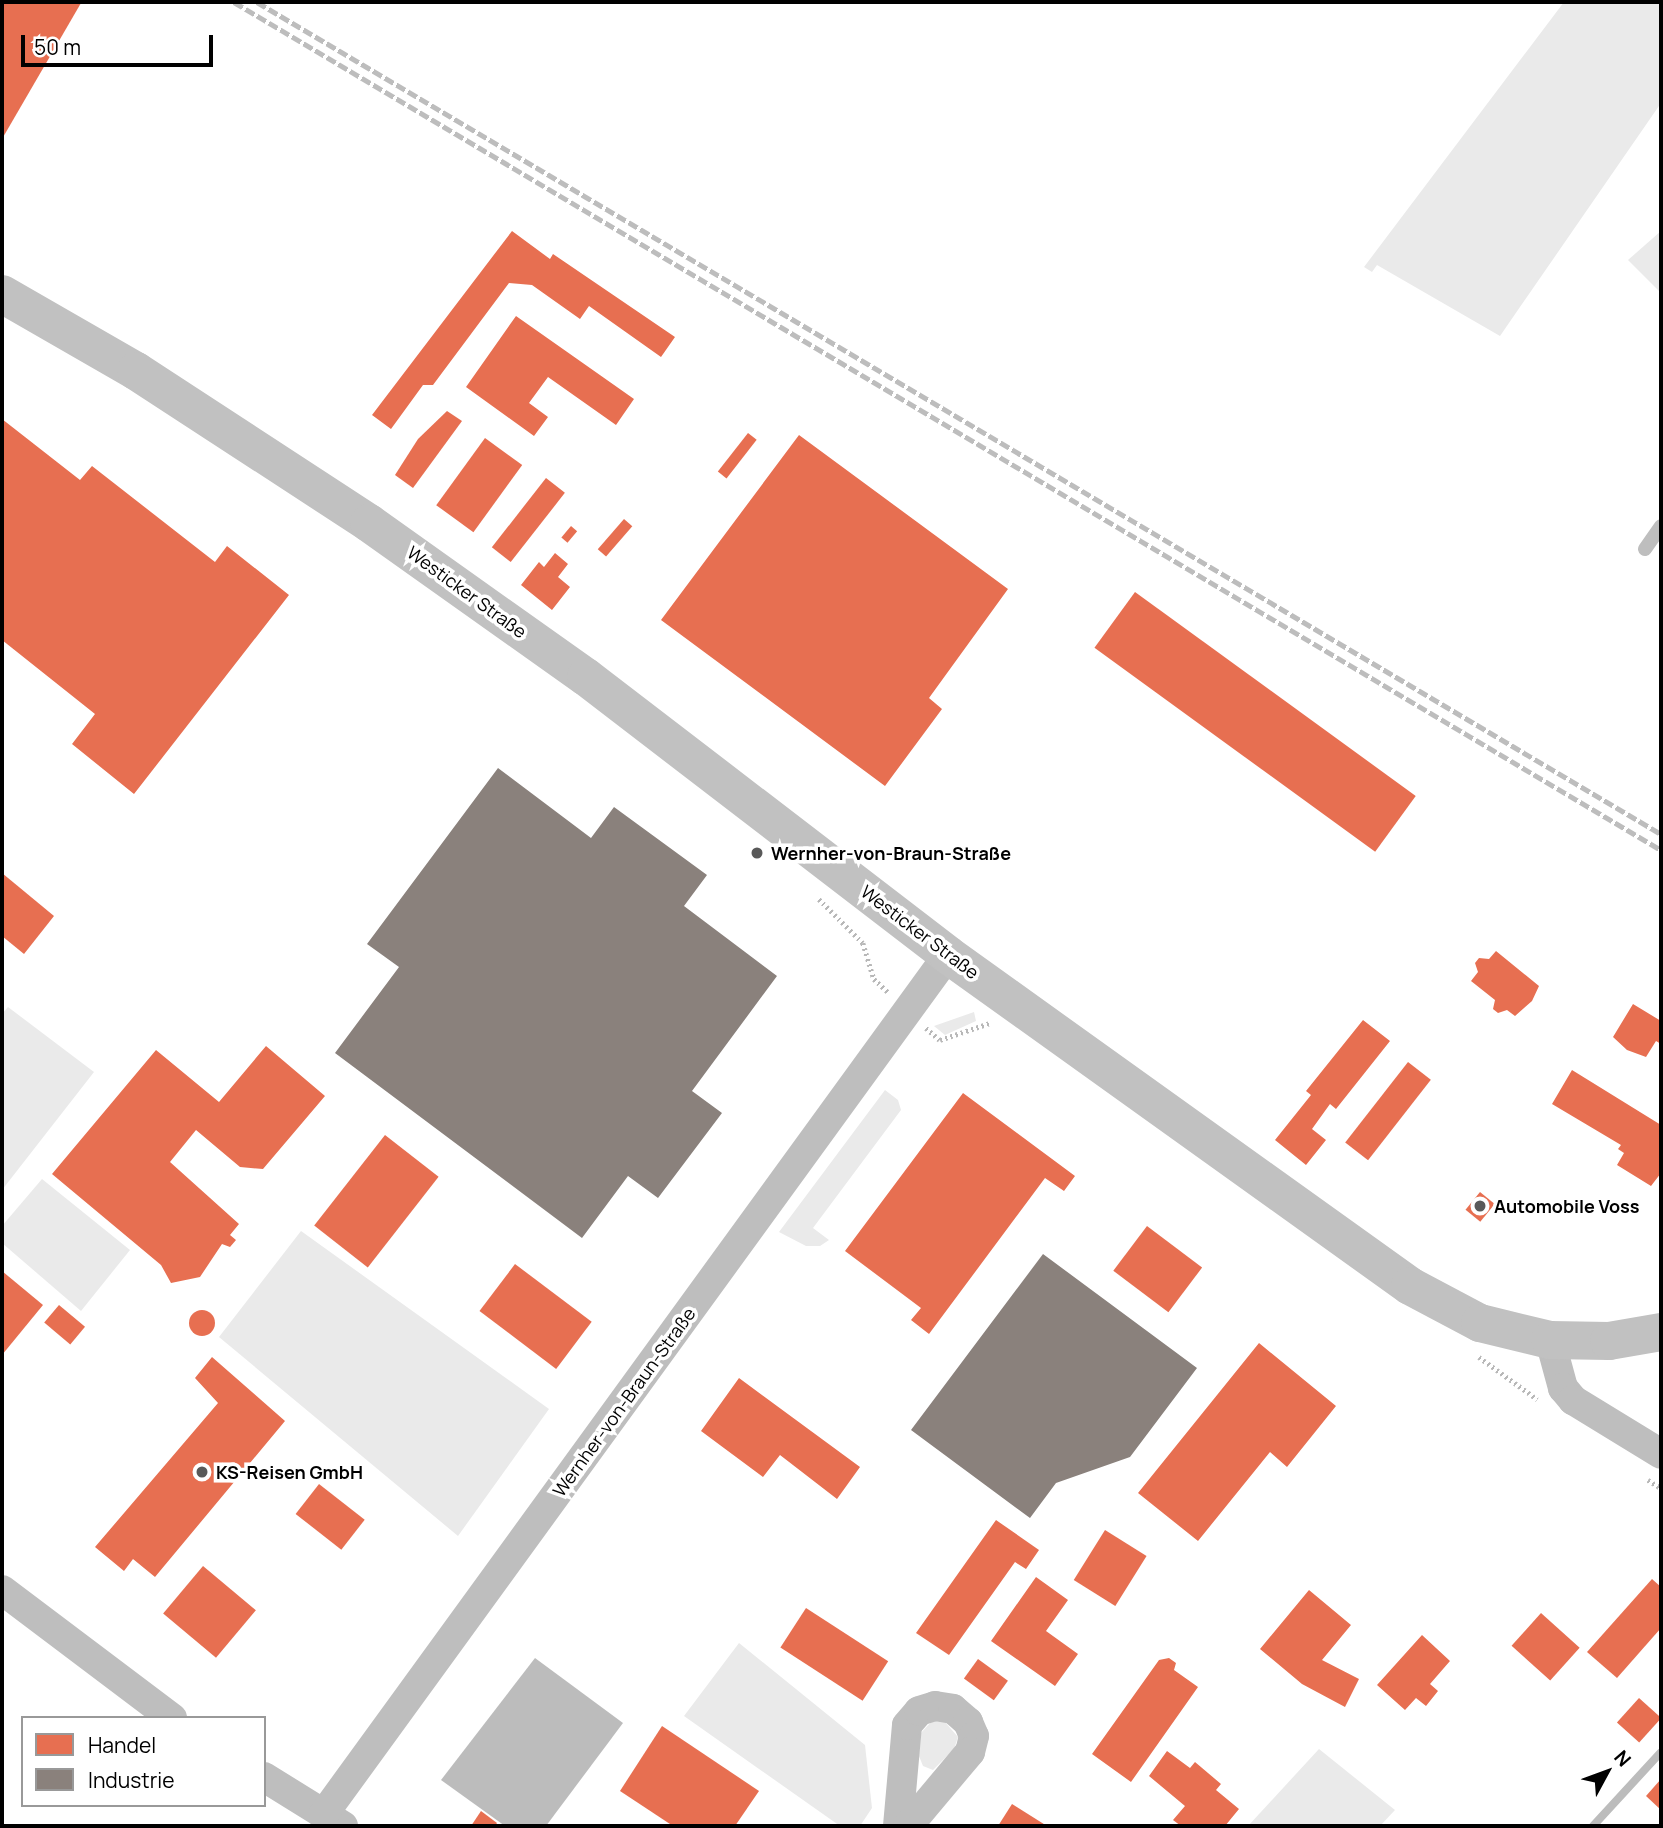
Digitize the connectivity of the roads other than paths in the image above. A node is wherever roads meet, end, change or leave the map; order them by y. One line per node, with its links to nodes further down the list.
1 (2, 294): 4 (main road, Westicker Straße)
2 (1661, 526): 3 (lane)
3 (1645, 549)
4 (948, 955): 6 (main road, Westicker Straße); 11 (street, Wernher-von-Braun-Straße)
5 (1661, 1332): 6 (main road, Westicker Straße)
6 (1550, 1340): 7 (street)
7 (1661, 1454)
8 (2, 1590): 9 (street)
9 (169, 1716)
10 (266, 1778): 11 (street)
11 (333, 1821)
12 (898, 1826): 13 (street)
13 (908, 1826)

